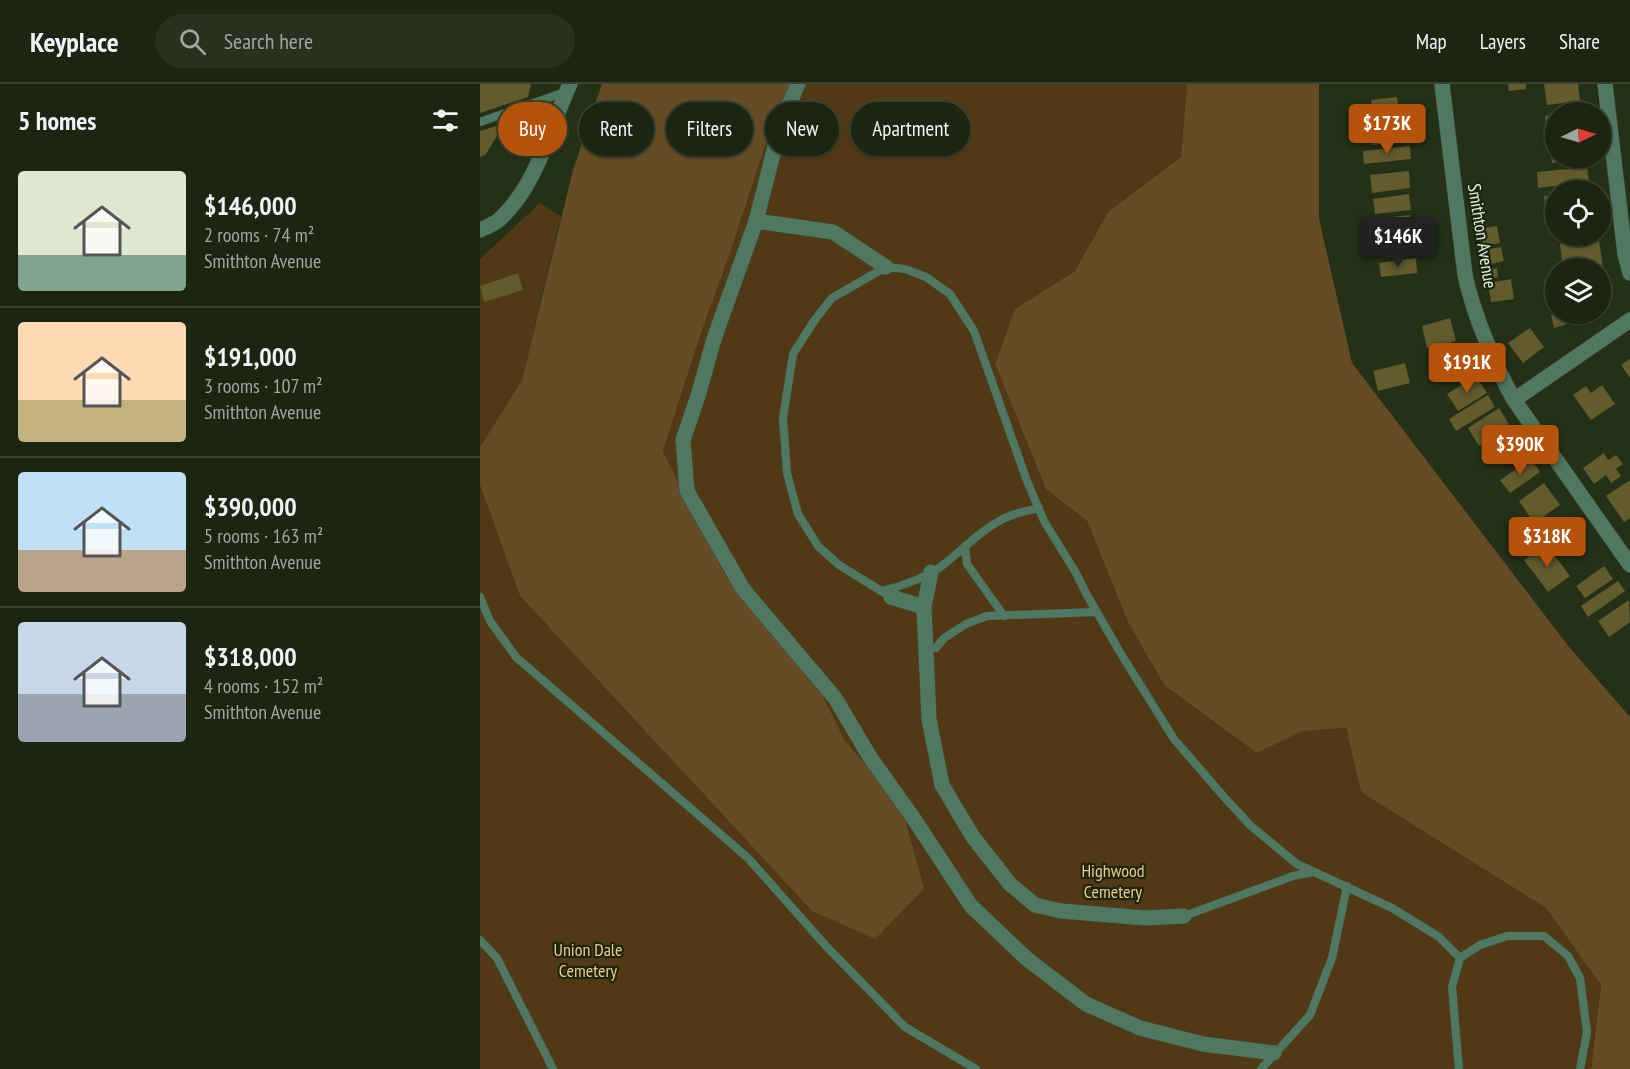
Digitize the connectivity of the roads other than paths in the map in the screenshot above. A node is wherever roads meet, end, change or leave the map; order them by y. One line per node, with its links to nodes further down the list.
1 (798, 84): 6 (street)
2 (1442, 84): 11 (street, Smithton Avenue)
3 (1605, 84): 9 (street)
4 (568, 88): 5 (lane); 7 (street)
5 (480, 122)
6 (756, 221): 8 (street); 27 (street)
7 (480, 230)
8 (886, 267): 12 (lane); 16 (lane)
9 (1630, 273)
10 (1630, 320): 11 (street)
11 (1514, 400): 14 (street, Smithton Avenue)
12 (1039, 508): 13 (lane); 19 (lane)
13 (965, 546): 15 (lane); 20 (lane)
14 (1630, 565)
15 (931, 572): 16 (lane); 18 (street)
16 (887, 594): 18 (street)
17 (480, 597): 29 (lane)
18 (924, 607): 21 (street)
19 (1096, 612): 20 (lane); 22 (lane)
20 (1004, 616): 21 (lane)
21 (932, 653): 24 (street)
22 (1315, 872): 23 (lane); 24 (lane)
23 (1347, 886): 26 (lane); 27 (lane)
24 (1184, 916)
25 (480, 940): 28 (lane)
26 (1460, 958): 31 (lane); 32 (lane)
27 (1275, 1053): 30 (lane)
28 (553, 1069)
29 (976, 1069)
30 (1261, 1069)
31 (1460, 1069)
32 (1580, 1069)

